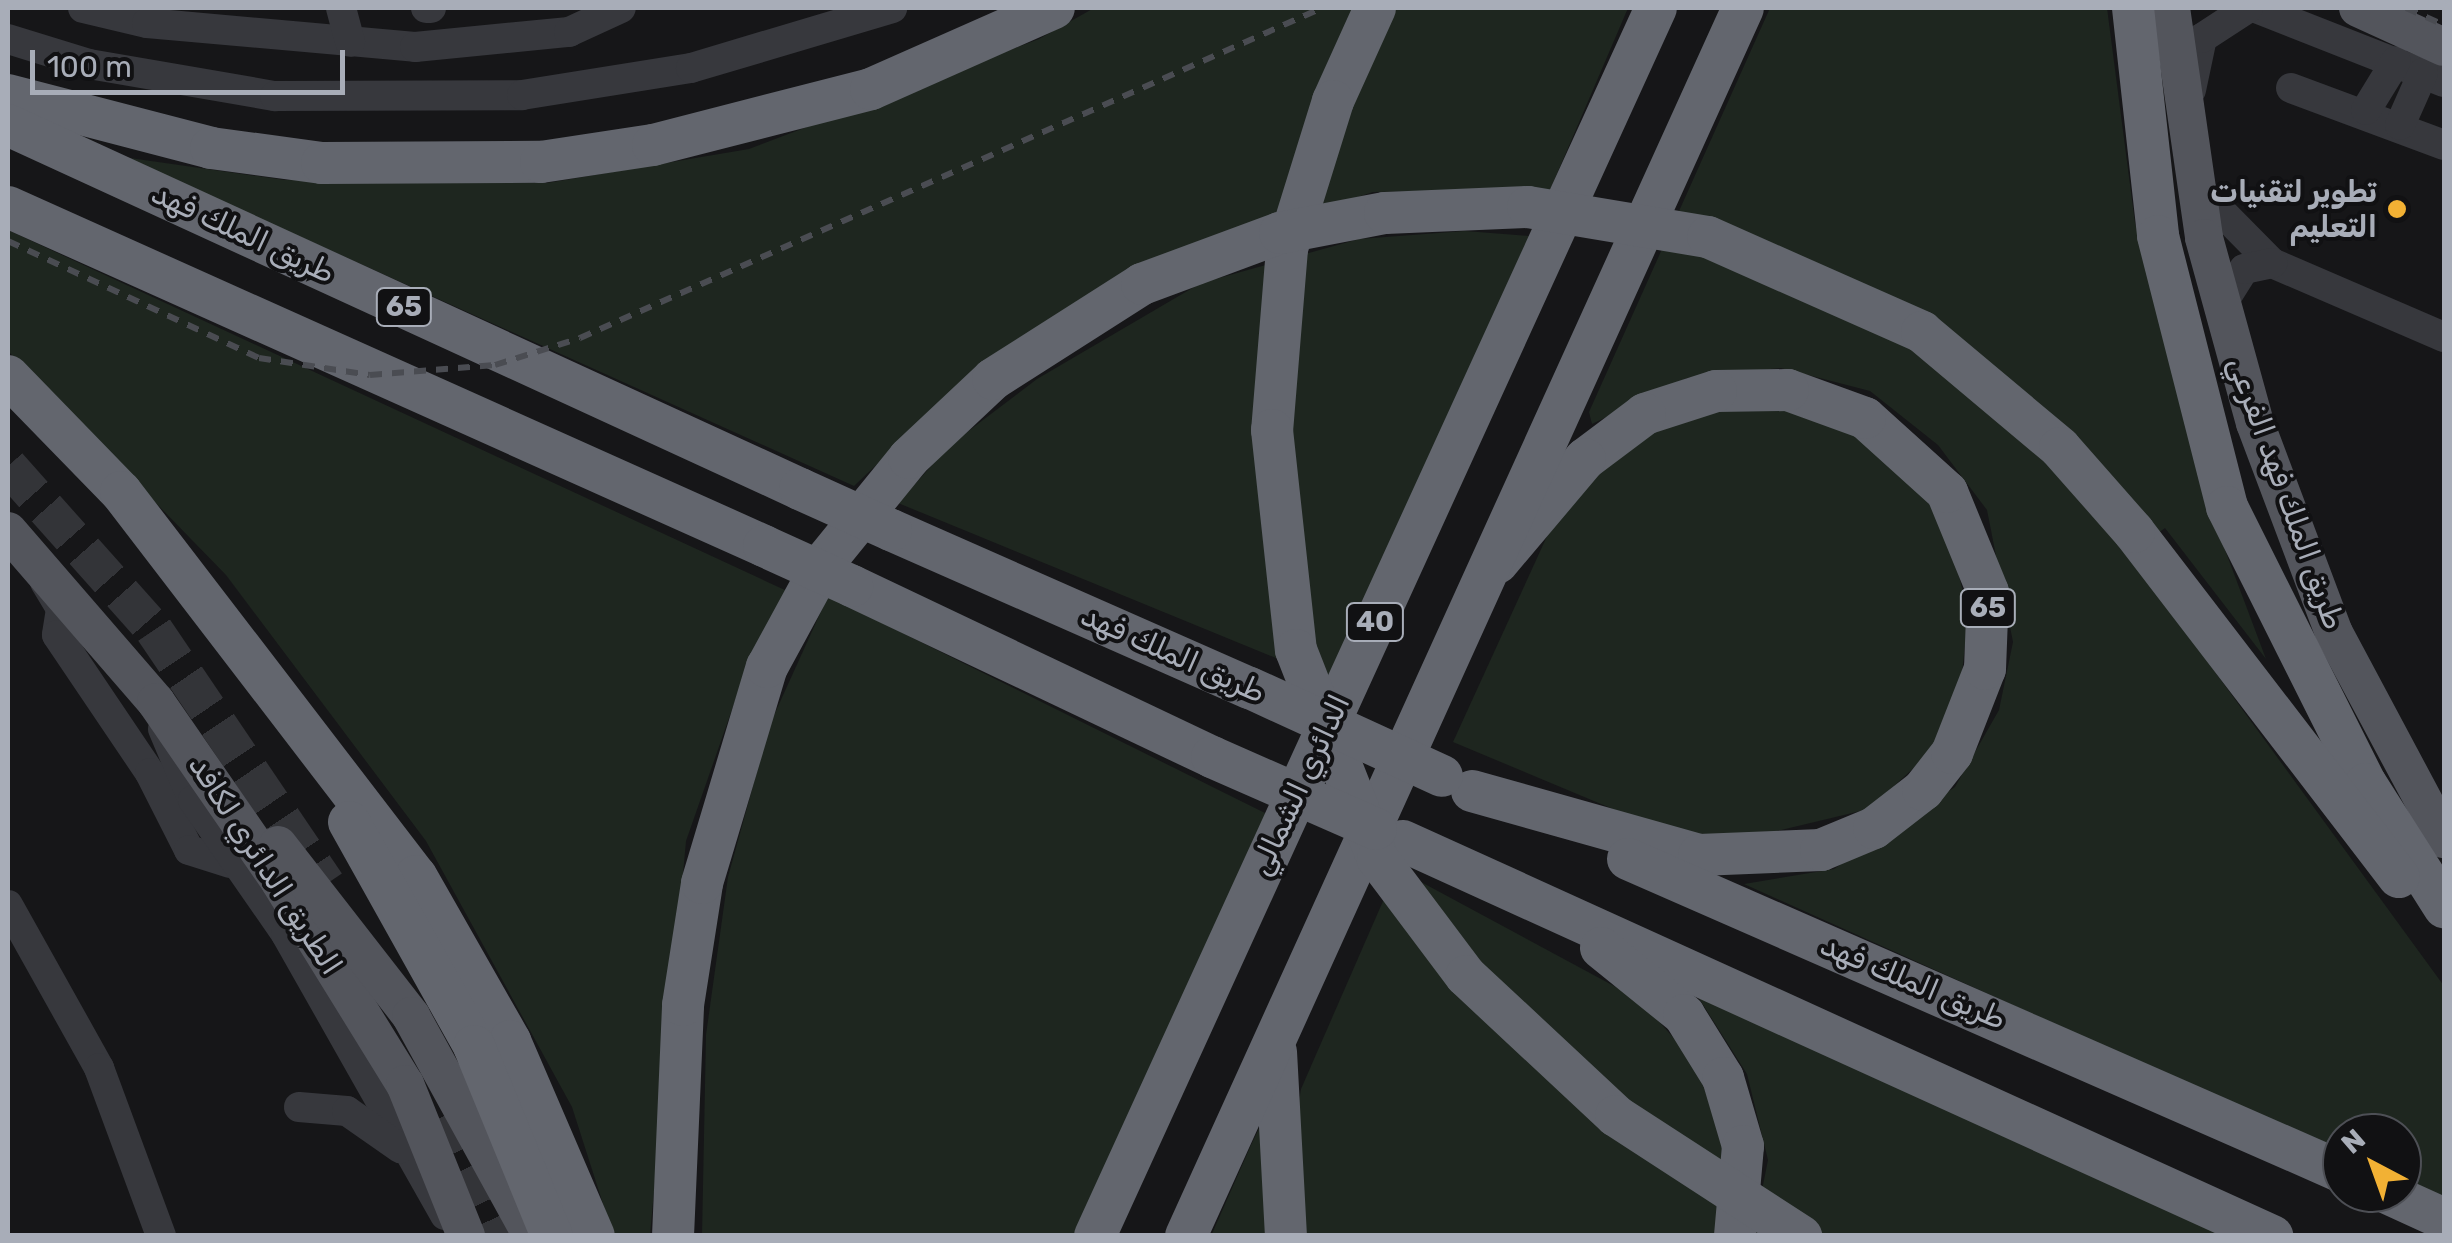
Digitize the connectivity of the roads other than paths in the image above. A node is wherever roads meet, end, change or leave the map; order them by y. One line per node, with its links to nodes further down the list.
1 (84, 8): 17 (street)
2 (341, 8): 17 (street)
3 (621, 8): 17 (street)
4 (892, 8): 16 (street)
5 (1054, 8): 20 (highway)
6 (1375, 8): 59 (highway, bridge)
7 (1656, 8): 55 (highway, الدائري الشمالي / 40)
8 (1743, 8): 34 (highway)
9 (2133, 8): 42 (highway)
10 (2171, 8): 25 (main road, طريق الملك فهد الفرعي)
11 (2248, 8): 25 (street)
12 (2256, 8): 15 (street)
13 (2278, 8): 15 (street)
14 (2358, 8): 18 (main road)
15 (2330, 33): 18 (street)
16 (8, 39)
17 (350, 42)
18 (2427, 66): 21 (street); 22 (street)
19 (2291, 88): 21 (street)
20 (8, 94)
21 (2366, 110): 22 (street)
22 (2400, 124): 24 (street)
23 (8, 125): 37 (highway, طريق الملك فهد / 65, bridge)
24 (2444, 146)
25 (2192, 175): 27 (street); 28 (main road, طريق الملك فهد الفرعي)
26 (8, 207): 40 (highway, 65, bridge)
27 (2272, 263): 28 (street); 29 (street)
28 (2222, 304): 38 (main road, طريق الملك فهد الفرعي)
29 (2400, 316): 30 (street); 31 (street)
30 (2444, 337)
31 (2444, 349)
32 (8, 376): 36 (highway)
33 (16, 540): 35 (main road, الطريق الدائري لكافد); 39 (street)
34 (1497, 563): 37 (highway, 65); 44 (highway)
35 (156, 702): 39 (street); 50 (main road, الطريق الدائري لكافد); 51 (main road)
36 (331, 764): 52 (highway); 53 (highway)
37 (1457, 784): 47 (highway, طريق الملك فهد / 65)
38 (2444, 839)
39 (230, 863): 46 (street)
40 (1532, 897): 58 (highway); 60 (highway)
41 (8, 905): 48 (street)
42 (2444, 907)
43 (2444, 930): 54 (highway, bridge)
44 (1276, 1035): 56 (highway); 57 (highway)
45 (300, 1106): 46 (street)
46 (400, 1148): 49 (street)
47 (2322, 1163)
48 (161, 1236)
49 (455, 1236)
50 (466, 1236)
51 (532, 1236)
52 (552, 1236)
53 (594, 1236)
54 (673, 1236)
55 (1094, 1236)
56 (1186, 1236)
57 (1286, 1236)
58 (1734, 1236)
59 (1801, 1236)
60 (2272, 1236)

